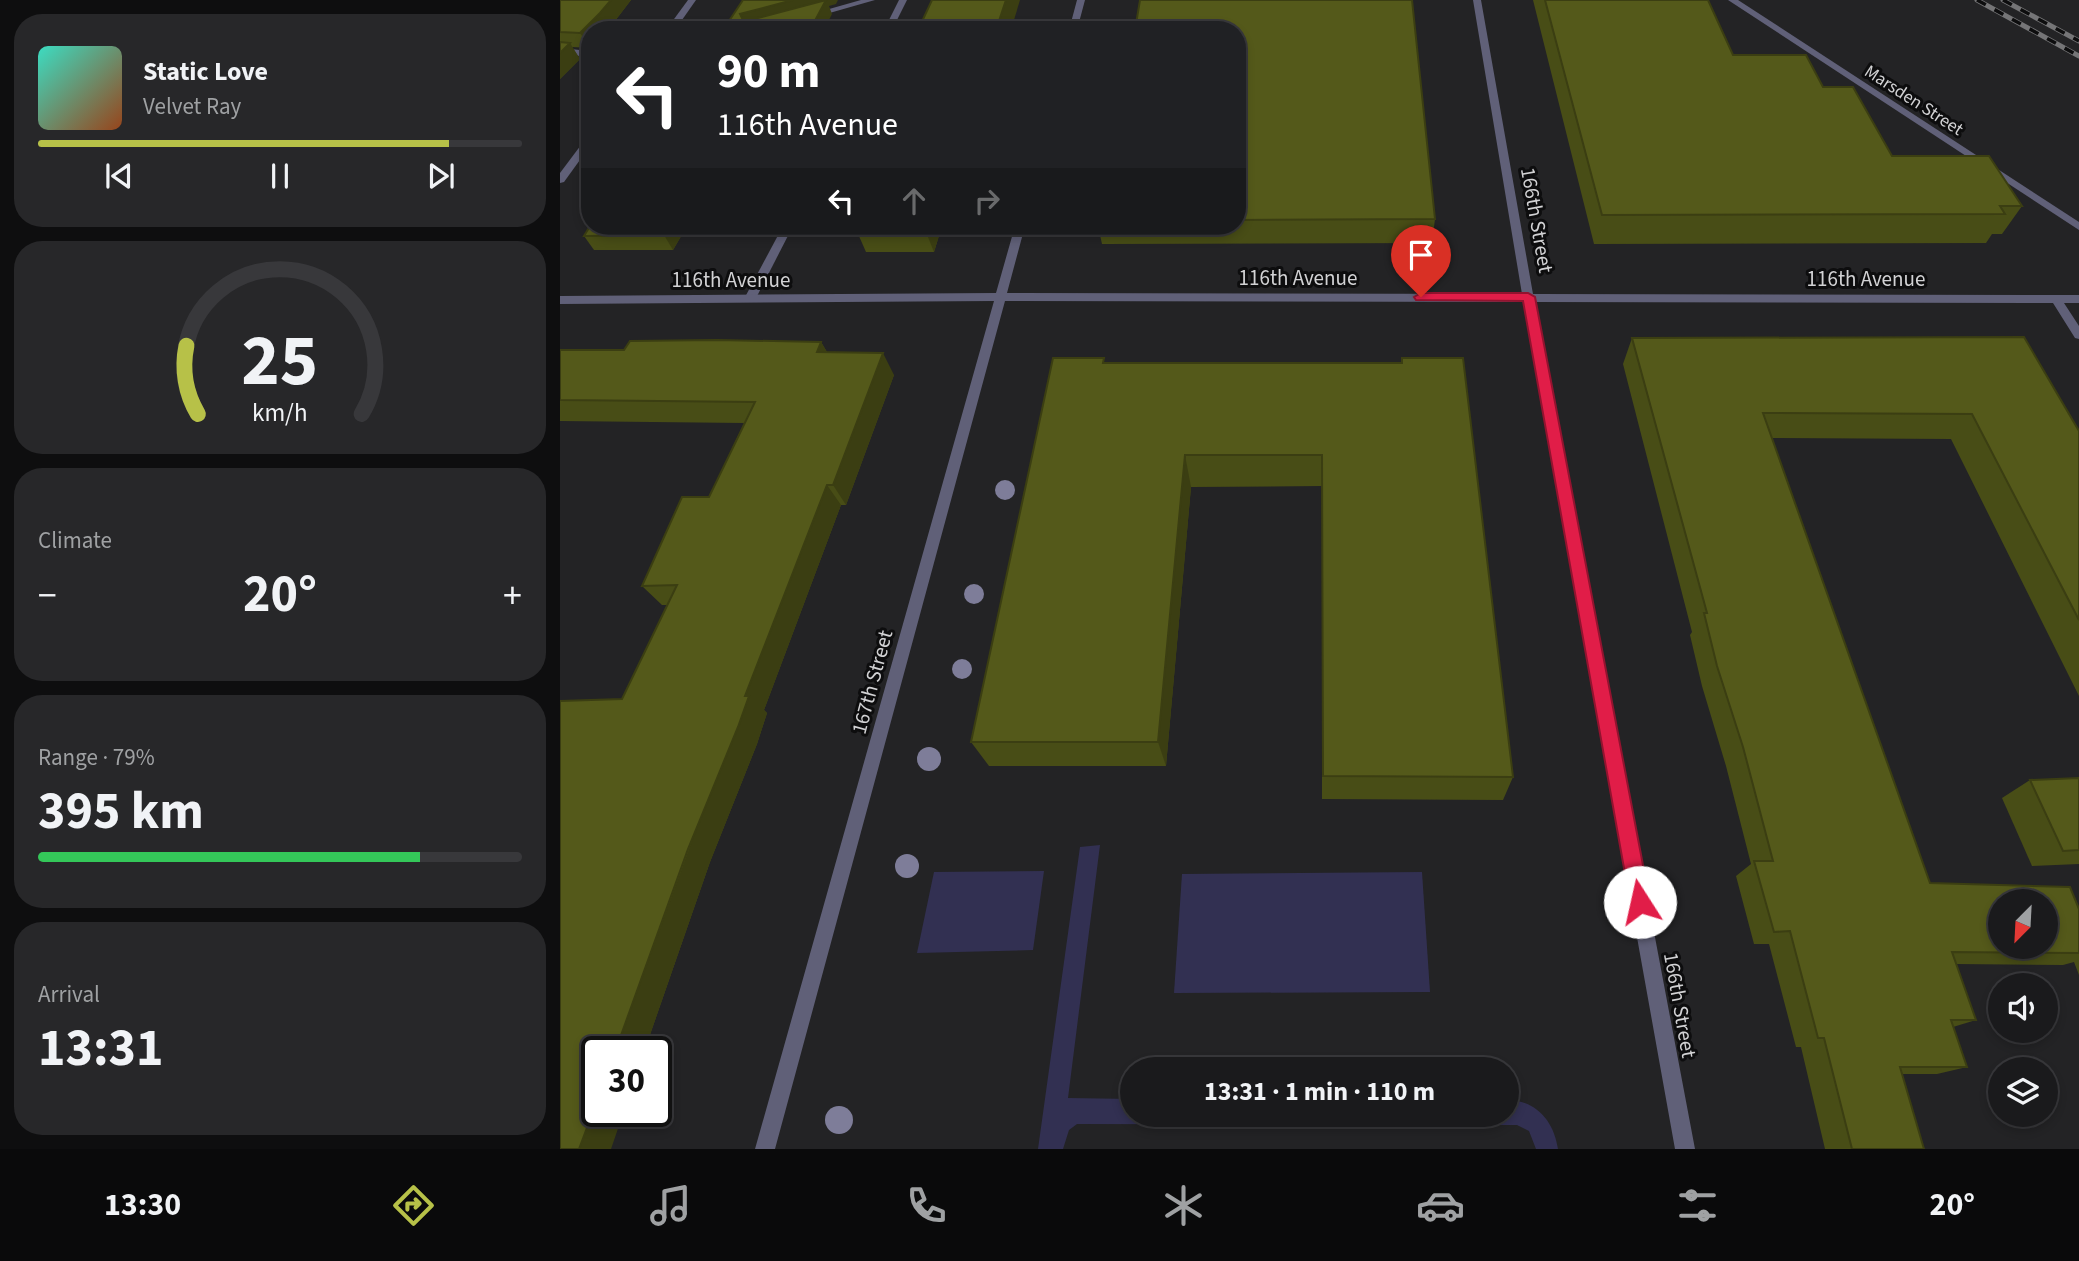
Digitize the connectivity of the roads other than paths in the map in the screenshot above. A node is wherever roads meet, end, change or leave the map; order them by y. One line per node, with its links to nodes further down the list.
1 (692, 0): 8 (street)
2 (871, 0): 7 (street)
3 (903, 0): 9 (street)
4 (1081, 0): 10 (street)
5 (1478, 0): 19 (street, 166th Street)
6 (1732, 0): 15 (street, Marsden Street)
7 (805, 17)
8 (677, 21)
9 (892, 21)
10 (1075, 21)
11 (560, 51): 12 (street)
12 (581, 53)
13 (581, 151): 14 (street)
14 (560, 180)
15 (2079, 227)
16 (783, 235): 20 (street)
17 (1018, 235): 18 (street, 167th Street)
18 (1001, 297): 19 (street, 116th Avenue); 20 (street, 116th Avenue); 25 (street, 167th Street)
19 (1528, 297): 21 (street, 116th Avenue); 26 (street, 166th Street)
20 (750, 299): 23 (street, 116th Avenue)
21 (2056, 299): 22 (street, 116th Avenue); 24 (street)
22 (2079, 299)
23 (560, 300)
24 (2079, 335)
25 (765, 1149)
26 (1685, 1149)

